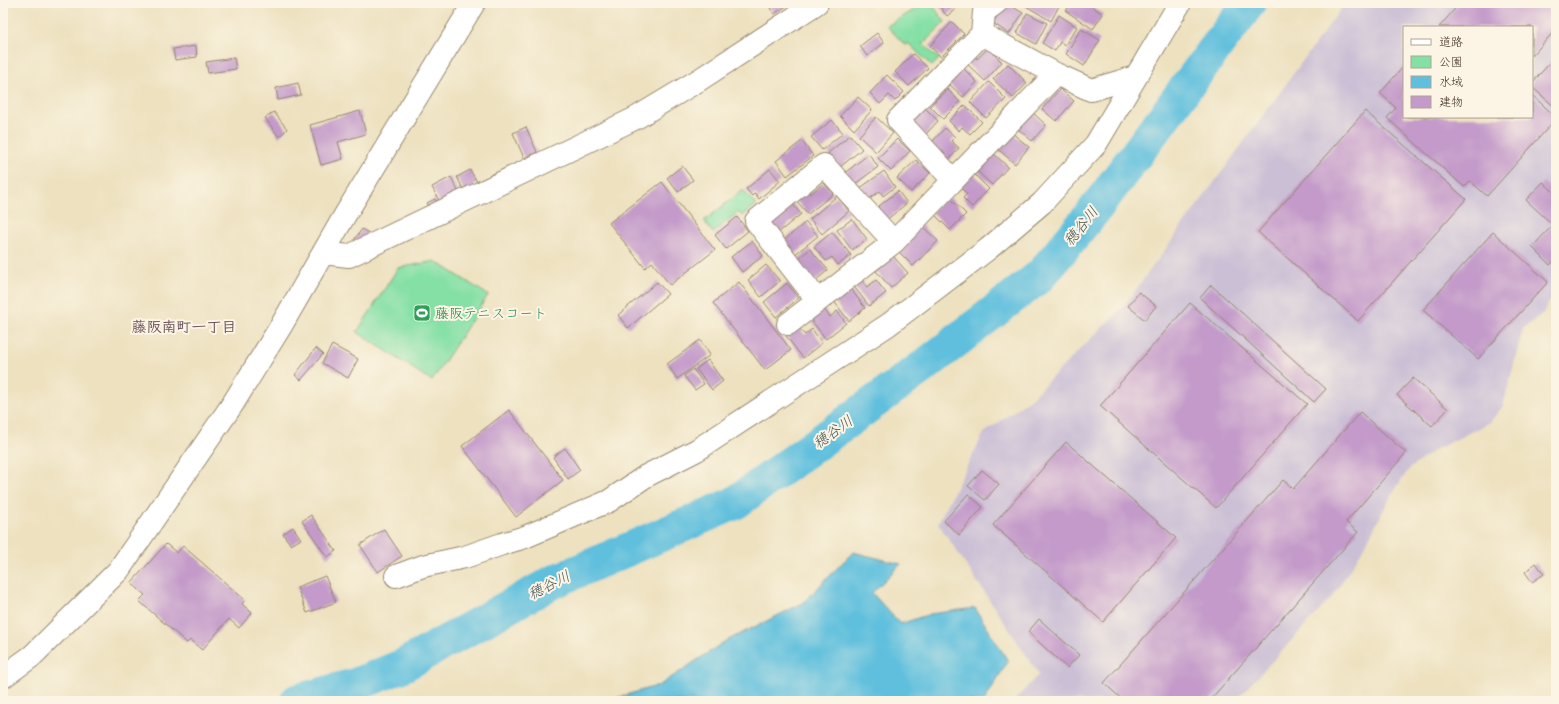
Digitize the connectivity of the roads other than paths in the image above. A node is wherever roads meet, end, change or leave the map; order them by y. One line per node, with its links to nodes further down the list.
1 (474, 3): 10 (street)
2 (817, 3): 10 (street)
3 (996, 3): 5 (street)
4 (1180, 3): 7 (street)
5 (982, 34): 6 (street); 8 (street)
6 (1056, 74): 7 (street); 8 (street)
7 (1135, 77): 13 (street)
8 (953, 180): 9 (street)
9 (894, 242): 11 (street); 11 (street)
10 (323, 253): 14 (street)
11 (818, 301): 12 (street)
12 (788, 324)
13 (396, 576)
14 (3, 677)

